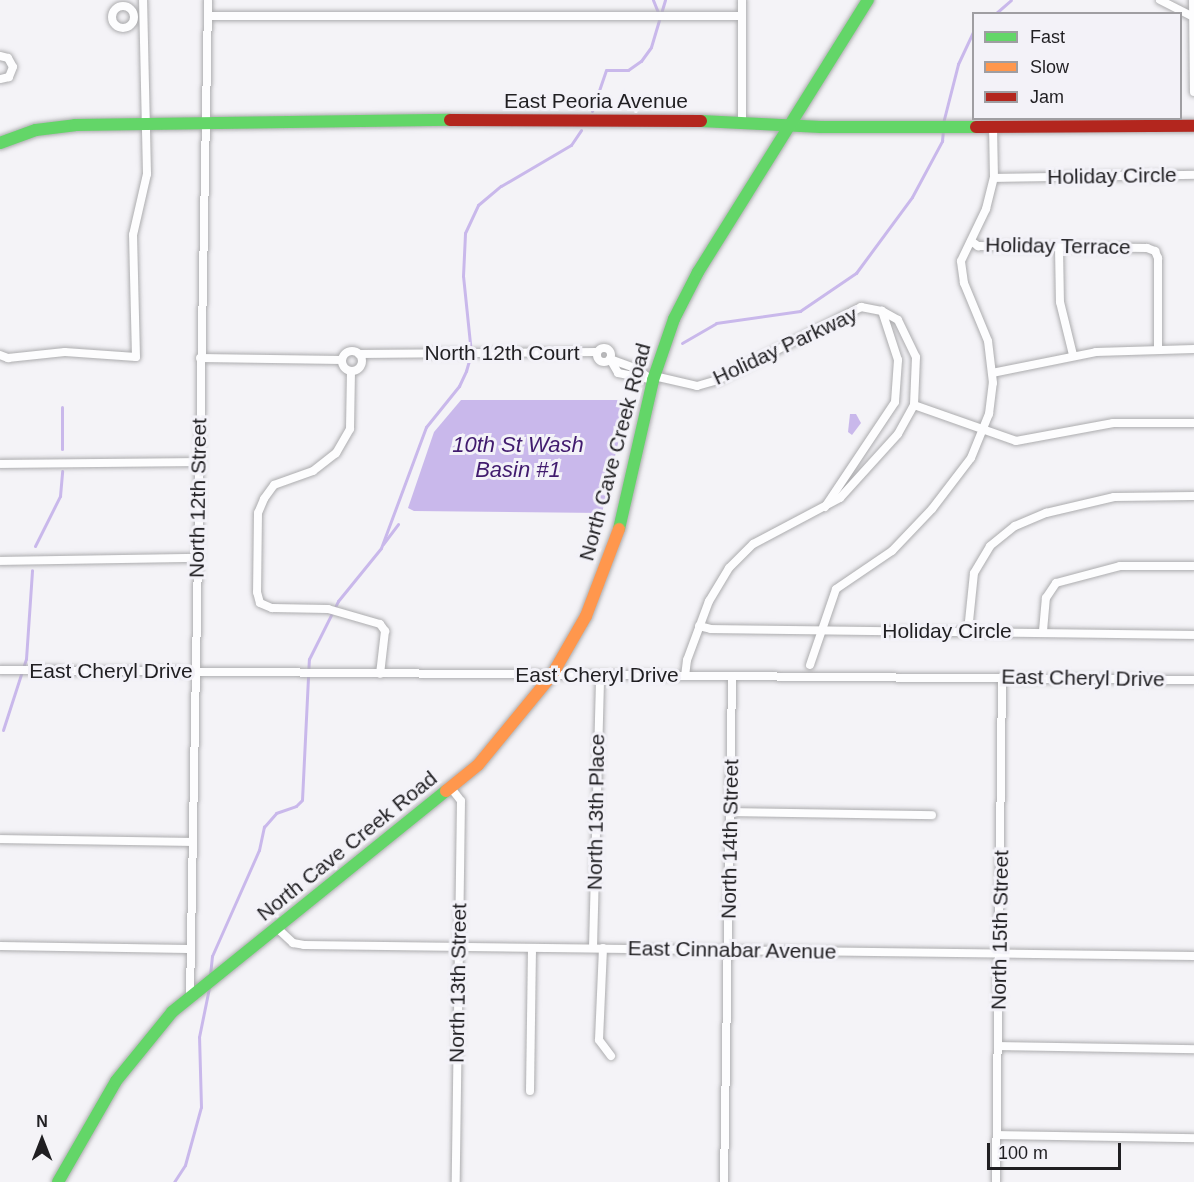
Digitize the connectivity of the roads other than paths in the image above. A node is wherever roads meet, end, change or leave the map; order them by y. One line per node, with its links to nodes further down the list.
1 (143, 0): 17 (street)
2 (208, 0): 7 (street, North 12th Street)
3 (742, 0): 8 (street)
4 (868, 0): 20 (main road, North Cave Creek Road)
5 (1160, 0): 9 (street)
6 (1193, 0): 9 (street)
7 (208, 16): 8 (street); 16 (street, North 12th Street)
8 (742, 16): 15 (street)
9 (1193, 17): 10 (street)
10 (1194, 37): 12 (street)
11 (0, 57): 13 (street)
12 (1194, 67): 14 (street)
13 (0, 79)
14 (1194, 92)
15 (742, 121): 16 (main road, East Peoria Avenue); 20 (main road, East Peoria Avenue)
16 (208, 125): 17 (main road, East Peoria Avenue); 33 (street, North 12th Street)
17 (147, 126): 21 (main road, East Peoria Avenue); 31 (street)
18 (993, 126): 19 (main road, East Peoria Avenue); 20 (main road, East Peoria Avenue); 23 (street)
19 (1194, 126)
20 (791, 127): 37 (main road, North Cave Creek Road)
21 (0, 142)
22 (1194, 175): 23 (street, Holiday Circle)
23 (994, 178): 24 (street)
24 (971, 241): 25 (street, Holiday Terrace); 36 (street)
25 (1059, 247): 27 (street, Holiday Terrace); 32 (street)
26 (882, 311): 37 (street, Holiday Parkway); 38 (street, Holiday Parkway); 44 (street, Holiday Parkway)
27 (1158, 349): 28 (street); 32 (street)
28 (1194, 349)
29 (597, 352): 30 (street, North 12th Court); 37 (street, Holiday Parkway)
30 (359, 354): 34 (street, North 12th Court); 35 (street)
31 (0, 355)
32 (1073, 355): 36 (street)
33 (200, 358): 34 (street); 41 (street, North 12th Street)
34 (342, 360): 35 (street)
35 (351, 370): 56 (street)
36 (993, 374): 40 (street)
37 (653, 378): 57 (main road, North Cave Creek Road)
38 (914, 405): 40 (street); 44 (street, Holiday Parkway)
39 (1194, 423): 40 (street)
40 (983, 432): 49 (street)
41 (198, 462): 42 (street); 45 (street, North 12th Street)
42 (0, 464)
43 (1194, 496): 50 (street)
44 (825, 507): 48 (street, Holiday Parkway)
45 (197, 558): 46 (street); 55 (street, North 12th Street)
46 (0, 561)
47 (1194, 566): 51 (street)
48 (699, 626): 49 (street, Holiday Circle); 59 (street, Holiday Parkway)
49 (821, 629): 50 (street, Holiday Circle); 53 (street)
50 (968, 631): 51 (street, Holiday Circle)
51 (1043, 631): 52 (street, Holiday Circle)
52 (1194, 635)
53 (810, 665)
54 (0, 670): 55 (street, East Cheryl Drive)
55 (194, 671): 56 (street, East Cheryl Drive); 67 (street, North 12th Street)
56 (380, 674): 57 (street, East Cheryl Drive)
57 (552, 675): 58 (street, East Cheryl Drive); 63 (main road, North Cave Creek Road)
58 (600, 675): 59 (street, East Cheryl Drive); 72 (street, North 13th Place)
59 (685, 676): 60 (street, East Cheryl Drive)
60 (732, 676): 61 (street, East Cheryl Drive); 64 (street, North 14th Street)
61 (1002, 677): 62 (street, East Cheryl Drive); 75 (street, North 15th Street)
62 (1194, 680)
63 (451, 788): 68 (main road, North Cave Creek Road); 70 (street, North 13th Street)
64 (731, 812): 65 (street); 74 (street, North 14th Street)
65 (932, 815)
66 (0, 839): 67 (street)
67 (191, 842): 73 (street, North 12th Street)
68 (277, 928): 70 (street, East Cinnabar Avenue); 77 (main road, North Cave Creek Road)
69 (0, 946): 73 (street)
70 (459, 947): 71 (street, East Cinnabar Avenue); 85 (street, North 13th Street)
71 (532, 948): 72 (street, East Cinnabar Avenue); 81 (street)
72 (598, 948): 74 (street, East Cinnabar Avenue); 80 (street, North 13th Place)
73 (188, 949): 77 (street, North 12th Street)
74 (729, 951): 75 (street, East Cinnabar Avenue); 86 (street, North 14th Street)
75 (1000, 952): 76 (street, East Cinnabar Avenue); 78 (street, North 15th Street)
76 (1194, 956)
77 (194, 993): 84 (main road, North Cave Creek Road)
78 (999, 1046): 79 (street); 82 (street, North 15th Street)
79 (1194, 1049)
80 (611, 1056)
81 (530, 1091)
82 (997, 1135): 83 (street); 87 (street, North 15th Street)
83 (1194, 1138)
84 (58, 1182)
85 (456, 1182)
86 (724, 1182)
87 (996, 1182)

